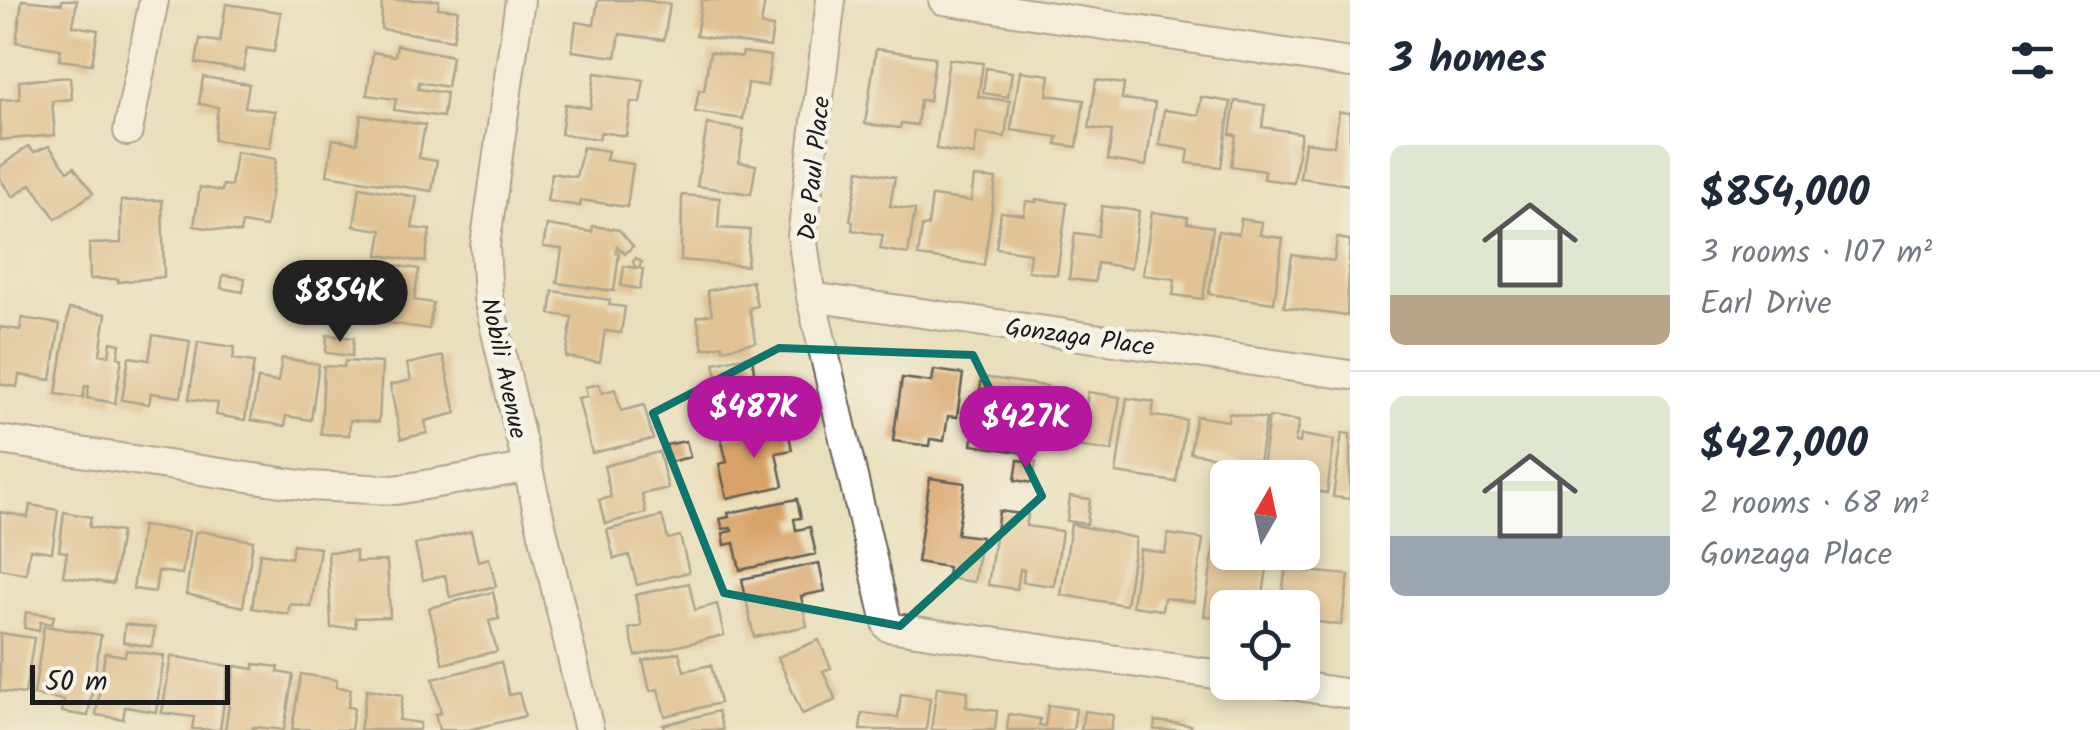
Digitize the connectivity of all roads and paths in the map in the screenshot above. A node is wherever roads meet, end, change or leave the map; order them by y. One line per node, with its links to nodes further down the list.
1 (154, 0): 6 (street)
2 (520, 0): 10 (street, Nobili Avenue)
3 (832, 0): 7 (street, De Paul Place)
4 (943, 0): 5 (street)
5 (1350, 63)
6 (128, 131)
7 (811, 297): 8 (street, Gonzaga Place); 11 (street, De Paul Place)
8 (1350, 375)
9 (0, 440): 10 (street)
10 (526, 468): 14 (street, Nobili Avenue)
11 (1210, 673)
12 (1320, 689): 13 (street)
13 (1350, 694)
14 (590, 730)

